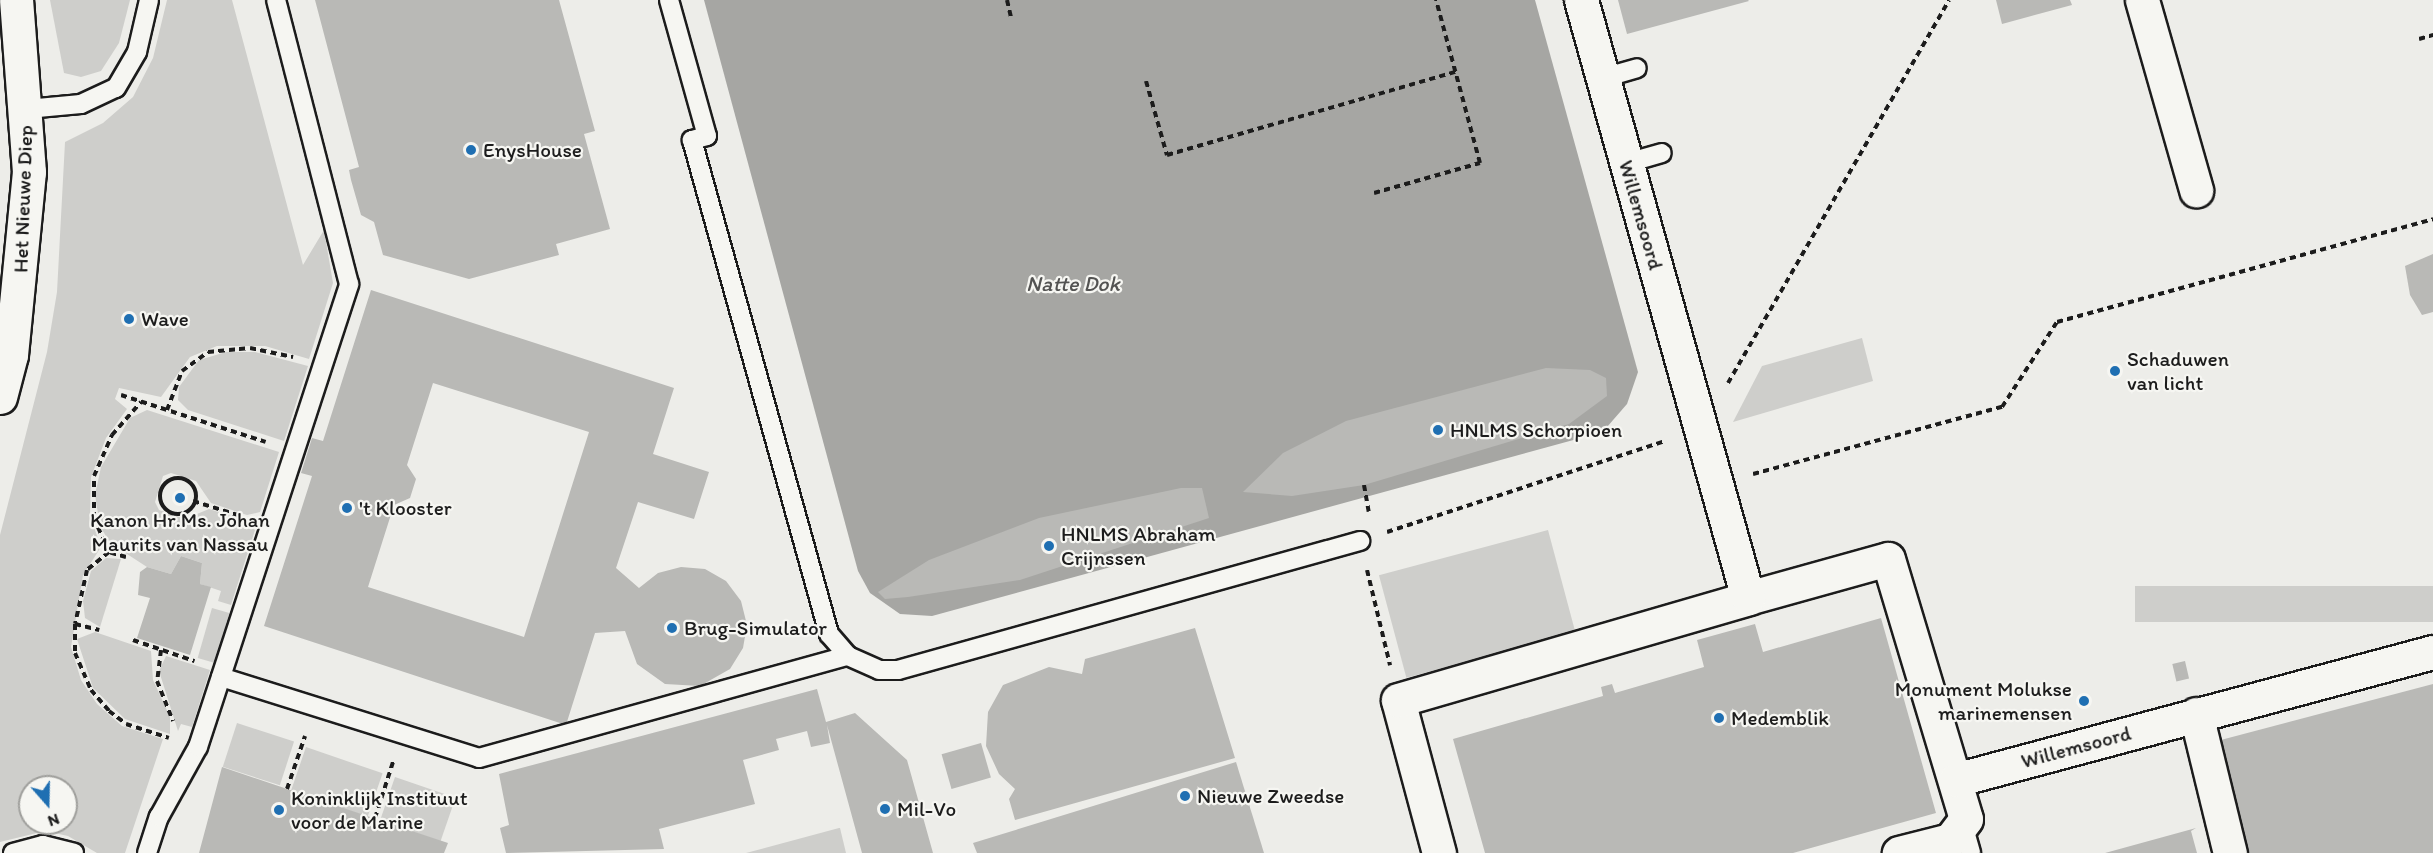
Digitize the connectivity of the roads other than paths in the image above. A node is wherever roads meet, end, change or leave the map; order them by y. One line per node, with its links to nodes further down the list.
1 (16, 0): 9 (street, Het Nieuwe Diep)
2 (149, 0): 9 (lane)
3 (276, 0): 19 (lane)
4 (669, 0): 18 (lane)
5 (1581, 0): 8 (street, Willemsoord)
6 (2142, 0): 12 (street)
7 (1637, 68): 8 (lane)
8 (1603, 78): 11 (street, Willemsoord)
9 (27, 110): 13 (street, Het Nieuwe Diep)
10 (1662, 153): 11 (lane)
11 (1627, 163): 16 (street, Willemsoord)
12 (2196, 190)
13 (10, 273): 14 (street, Het Nieuwe Diep)
14 (0, 397)
15 (1360, 541): 18 (lane)
16 (1748, 598): 21 (street); 26 (street)
17 (2433, 651): 20 (street, Willemsoord)
18 (848, 656): 19 (lane)
19 (222, 674): 25 (lane)
20 (2196, 714): 21 (street, Willemsoord); 28 (street)
21 (1955, 780): 22 (street)
22 (1967, 841): 27 (street)
23 (13, 853): 24 (lane)
24 (74, 853)
25 (147, 853)
26 (1439, 853)
27 (1899, 853)
28 (2230, 853)

